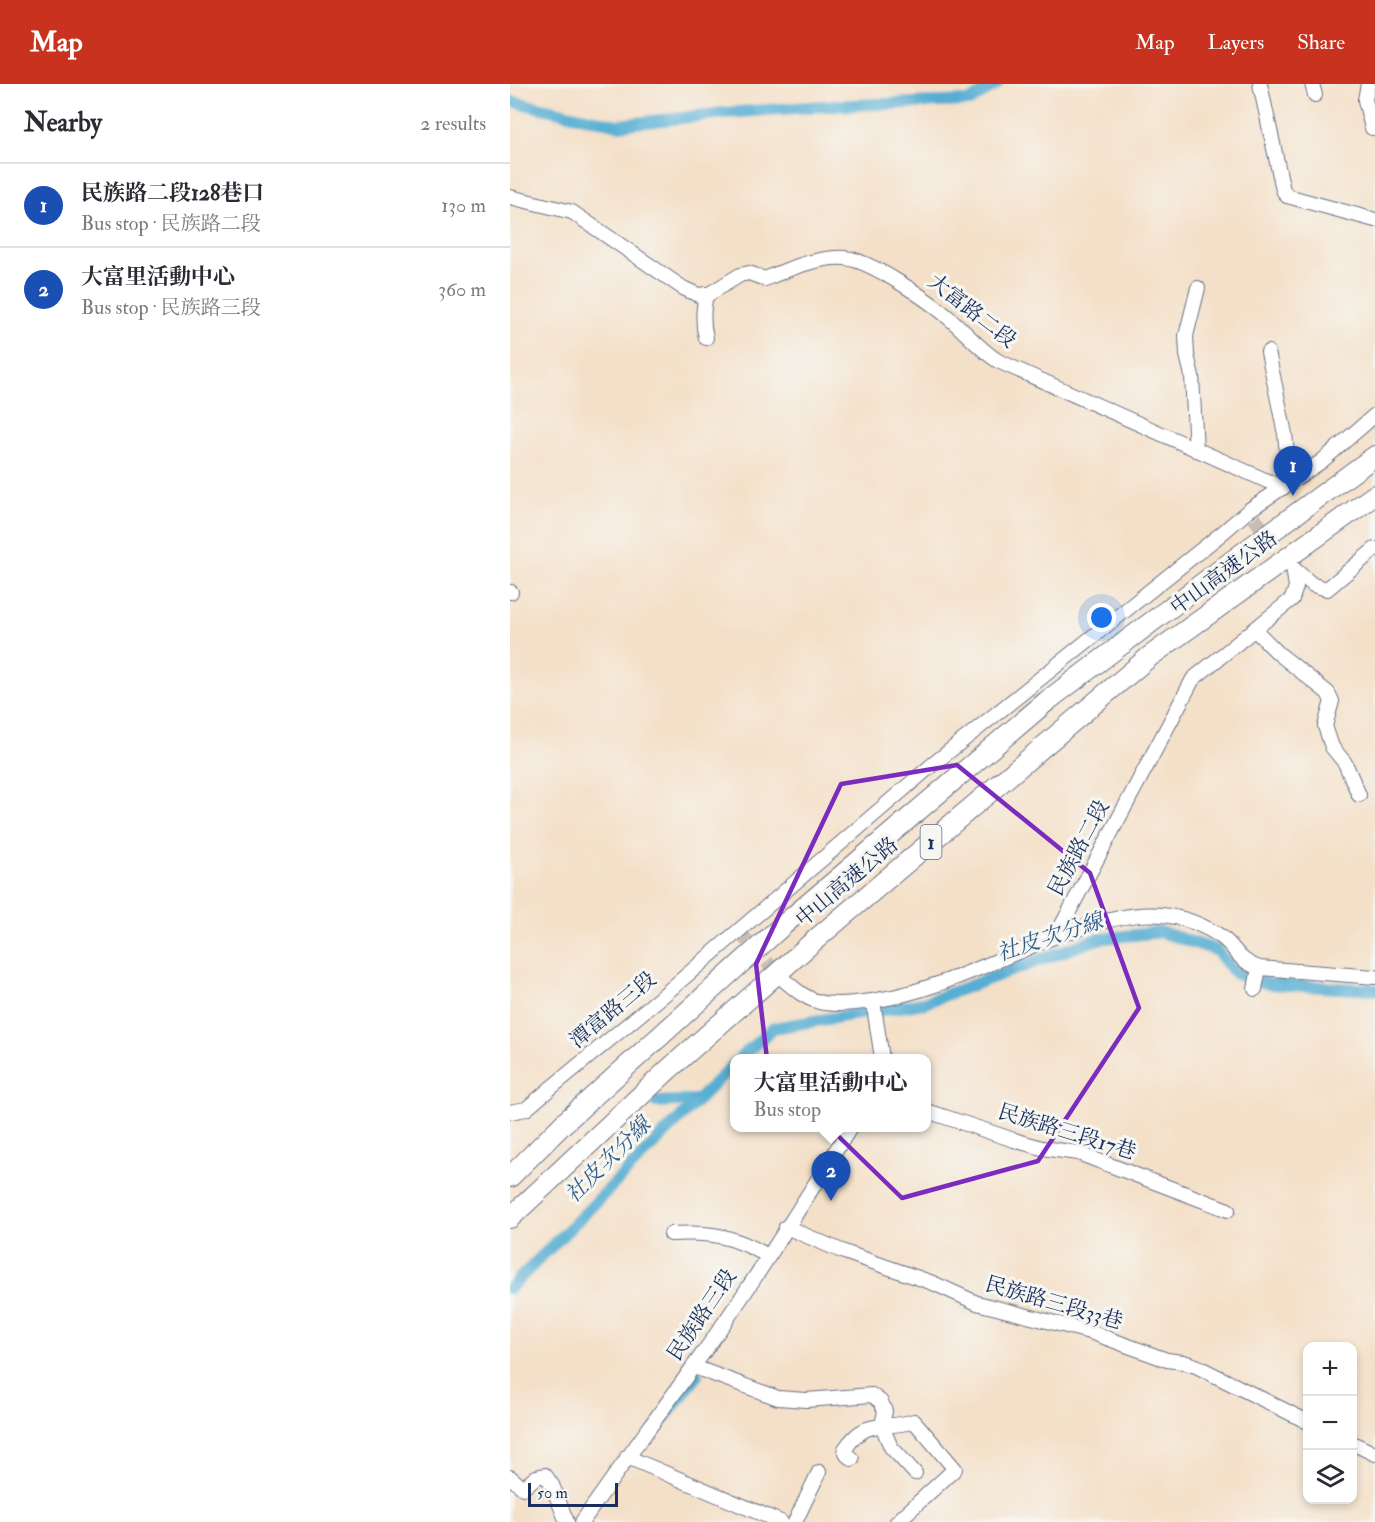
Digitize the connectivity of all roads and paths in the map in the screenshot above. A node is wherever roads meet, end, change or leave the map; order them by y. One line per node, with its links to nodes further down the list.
1 (1260, 84): 5 (street)
2 (1370, 85): 3 (street)
3 (1372, 129)
4 (510, 197): 7 (street)
5 (1375, 220)
6 (1198, 288): 11 (street)
7 (706, 294): 8 (street); 11 (street, 大富路二段)
8 (706, 338)
9 (1268, 352): 13 (street)
10 (1375, 415): 13 (street)
11 (1196, 450): 13 (street, 大富路二段)
12 (1375, 456): 30 (highway, 中山高速公路 / 1)
13 (1287, 485): 27 (street, 潭富路三段)
14 (1375, 495): 32 (highway, 中山高速公路 / 1)
15 (1375, 549): 16 (street)
16 (1313, 585): 17 (street, 民族路二段); 17 (street)
17 (1292, 599): 18 (street, 民族路二段)
18 (1255, 630): 19 (street); 20 (street, 民族路二段)
19 (1359, 795)
20 (1056, 936): 21 (street); 25 (street)
21 (1259, 970): 22 (street); 24 (street)
22 (1375, 977)
23 (784, 980): 25 (street)
24 (1255, 989)
25 (874, 1009): 26 (street)
26 (881, 1054)
27 (510, 1112)
28 (931, 1112): 31 (street, 民族路三段17巷)
29 (847, 1132): 33 (street, 民族路三段)
30 (510, 1177)
31 (1228, 1210)
32 (510, 1218)
33 (786, 1227): 35 (street, 民族路三段); 37 (street, 民族路三段33巷)
34 (671, 1234): 35 (street)
35 (768, 1256): 36 (street, 民族路三段)
36 (694, 1367): 38 (street); 41 (street, 民族路三段)
37 (1303, 1420)
38 (882, 1425): 42 (street); 44 (street); 50 (street)
39 (1357, 1445): 40 (street)
40 (1375, 1454)
41 (627, 1457): 47 (street, 民族路三段); 48 (street)
42 (852, 1460)
43 (819, 1472): 49 (street)
44 (915, 1473)
45 (510, 1477): 46 (street)
46 (567, 1522)
47 (582, 1522)
48 (781, 1522)
49 (795, 1522)
50 (897, 1522)

